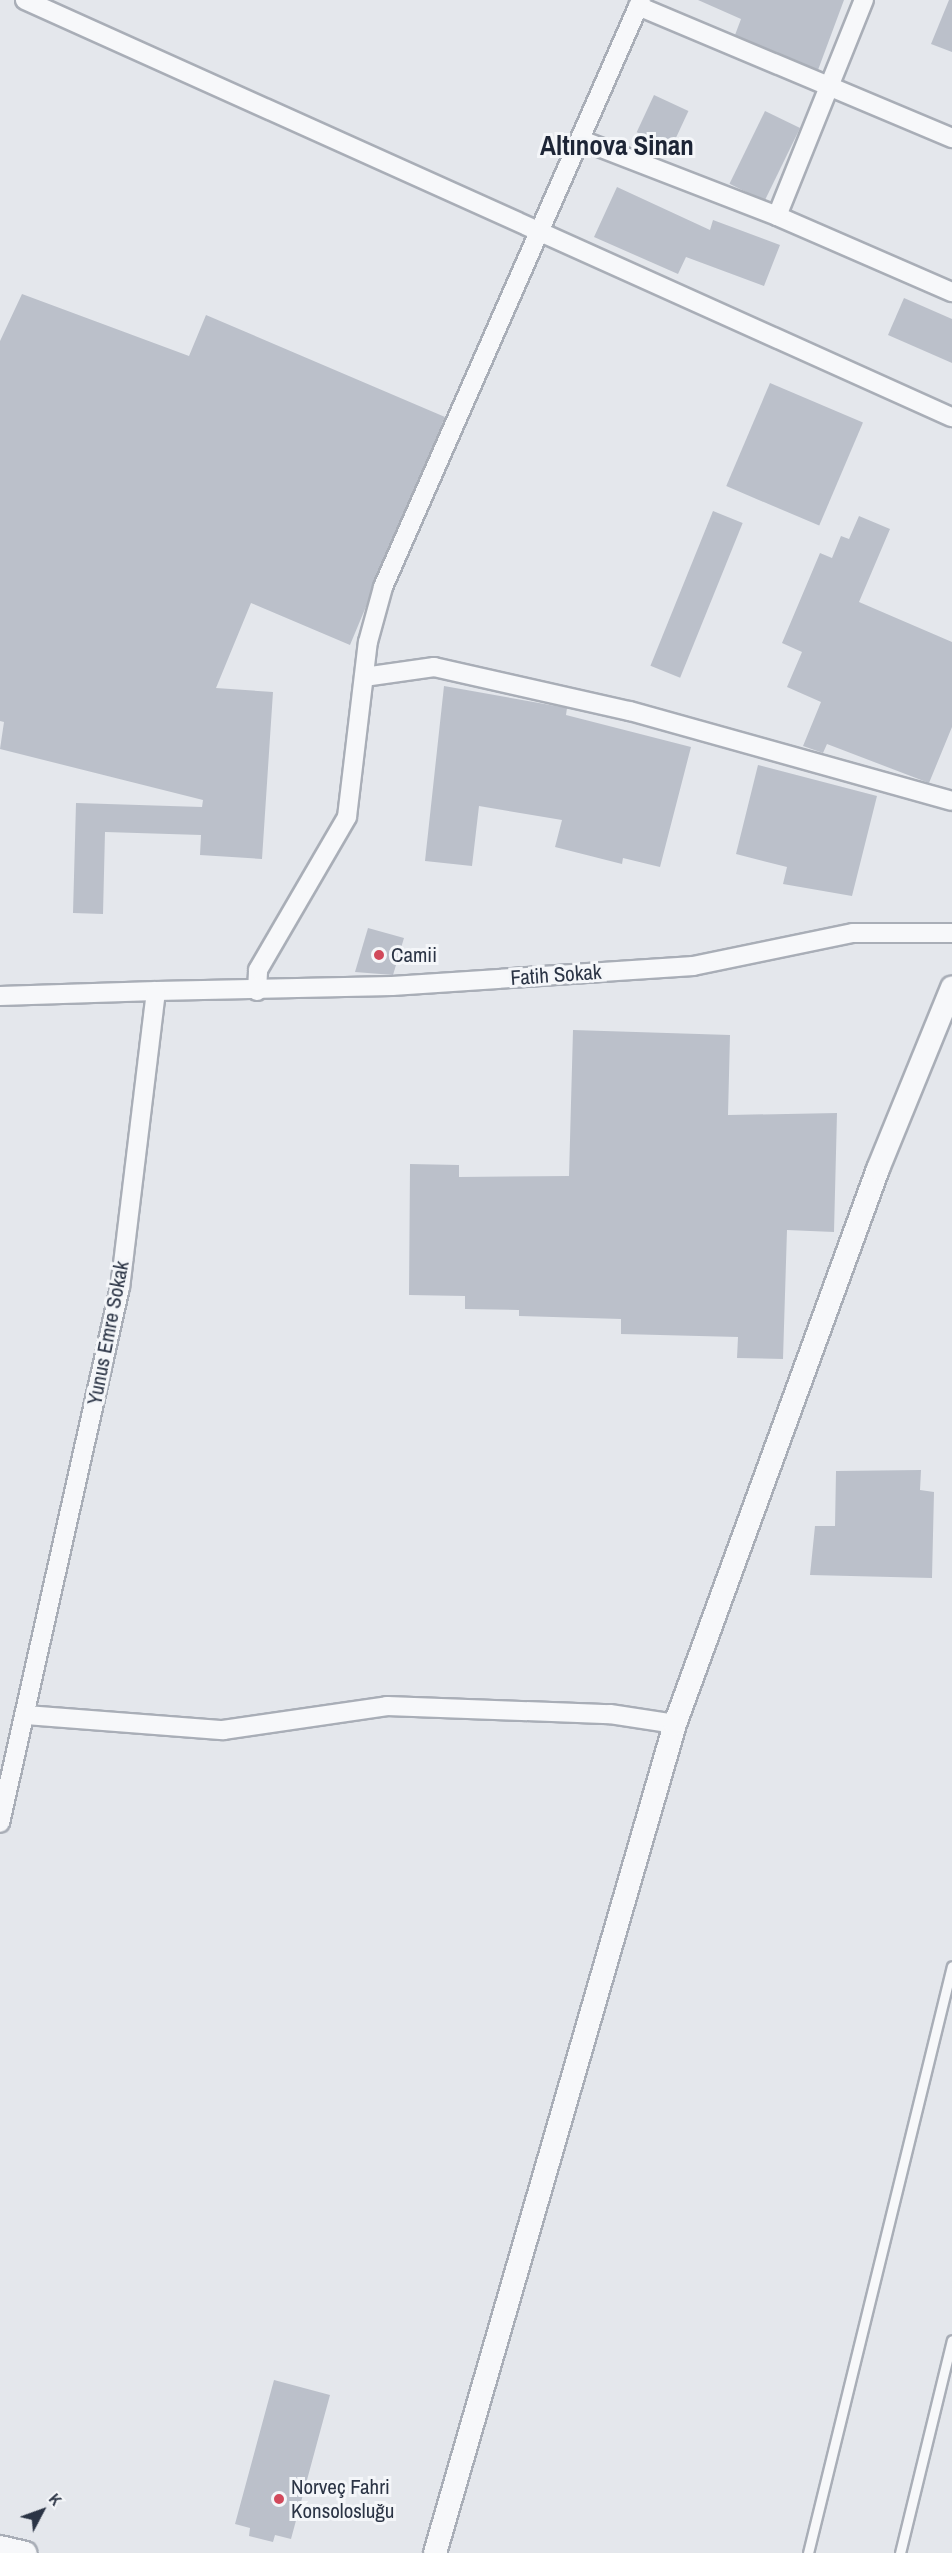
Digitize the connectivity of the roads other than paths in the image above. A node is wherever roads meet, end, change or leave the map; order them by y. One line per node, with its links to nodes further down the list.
1 (25, 0): 8 (street)
2 (864, 0): 4 (street)
3 (640, 3): 4 (street); 6 (street)
4 (827, 85): 5 (street); 7 (street)
5 (952, 138)
6 (581, 140): 7 (street); 8 (street)
7 (777, 216): 9 (street)
8 (537, 233): 10 (street); 11 (street)
9 (952, 292)
10 (951, 417)
11 (364, 677): 12 (street); 16 (street)
12 (952, 801)
13 (952, 933): 16 (street, Fatih Sokak)
14 (952, 988): 19 (street)
15 (156, 991): 16 (street, Fatih Sokak); 17 (street); 18 (street, Yunus Emre Sokak)
16 (257, 991)
17 (0, 996)
18 (26, 1715): 19 (street); 20 (street, Yunus Emre Sokak)
19 (675, 1724): 25 (street)
20 (0, 1823)
21 (952, 1966): 26 (lane)
22 (952, 2340): 27 (lane)
23 (0, 2547): 24 (street)
24 (25, 2553)
25 (435, 2553)
26 (808, 2553)
27 (900, 2553)

